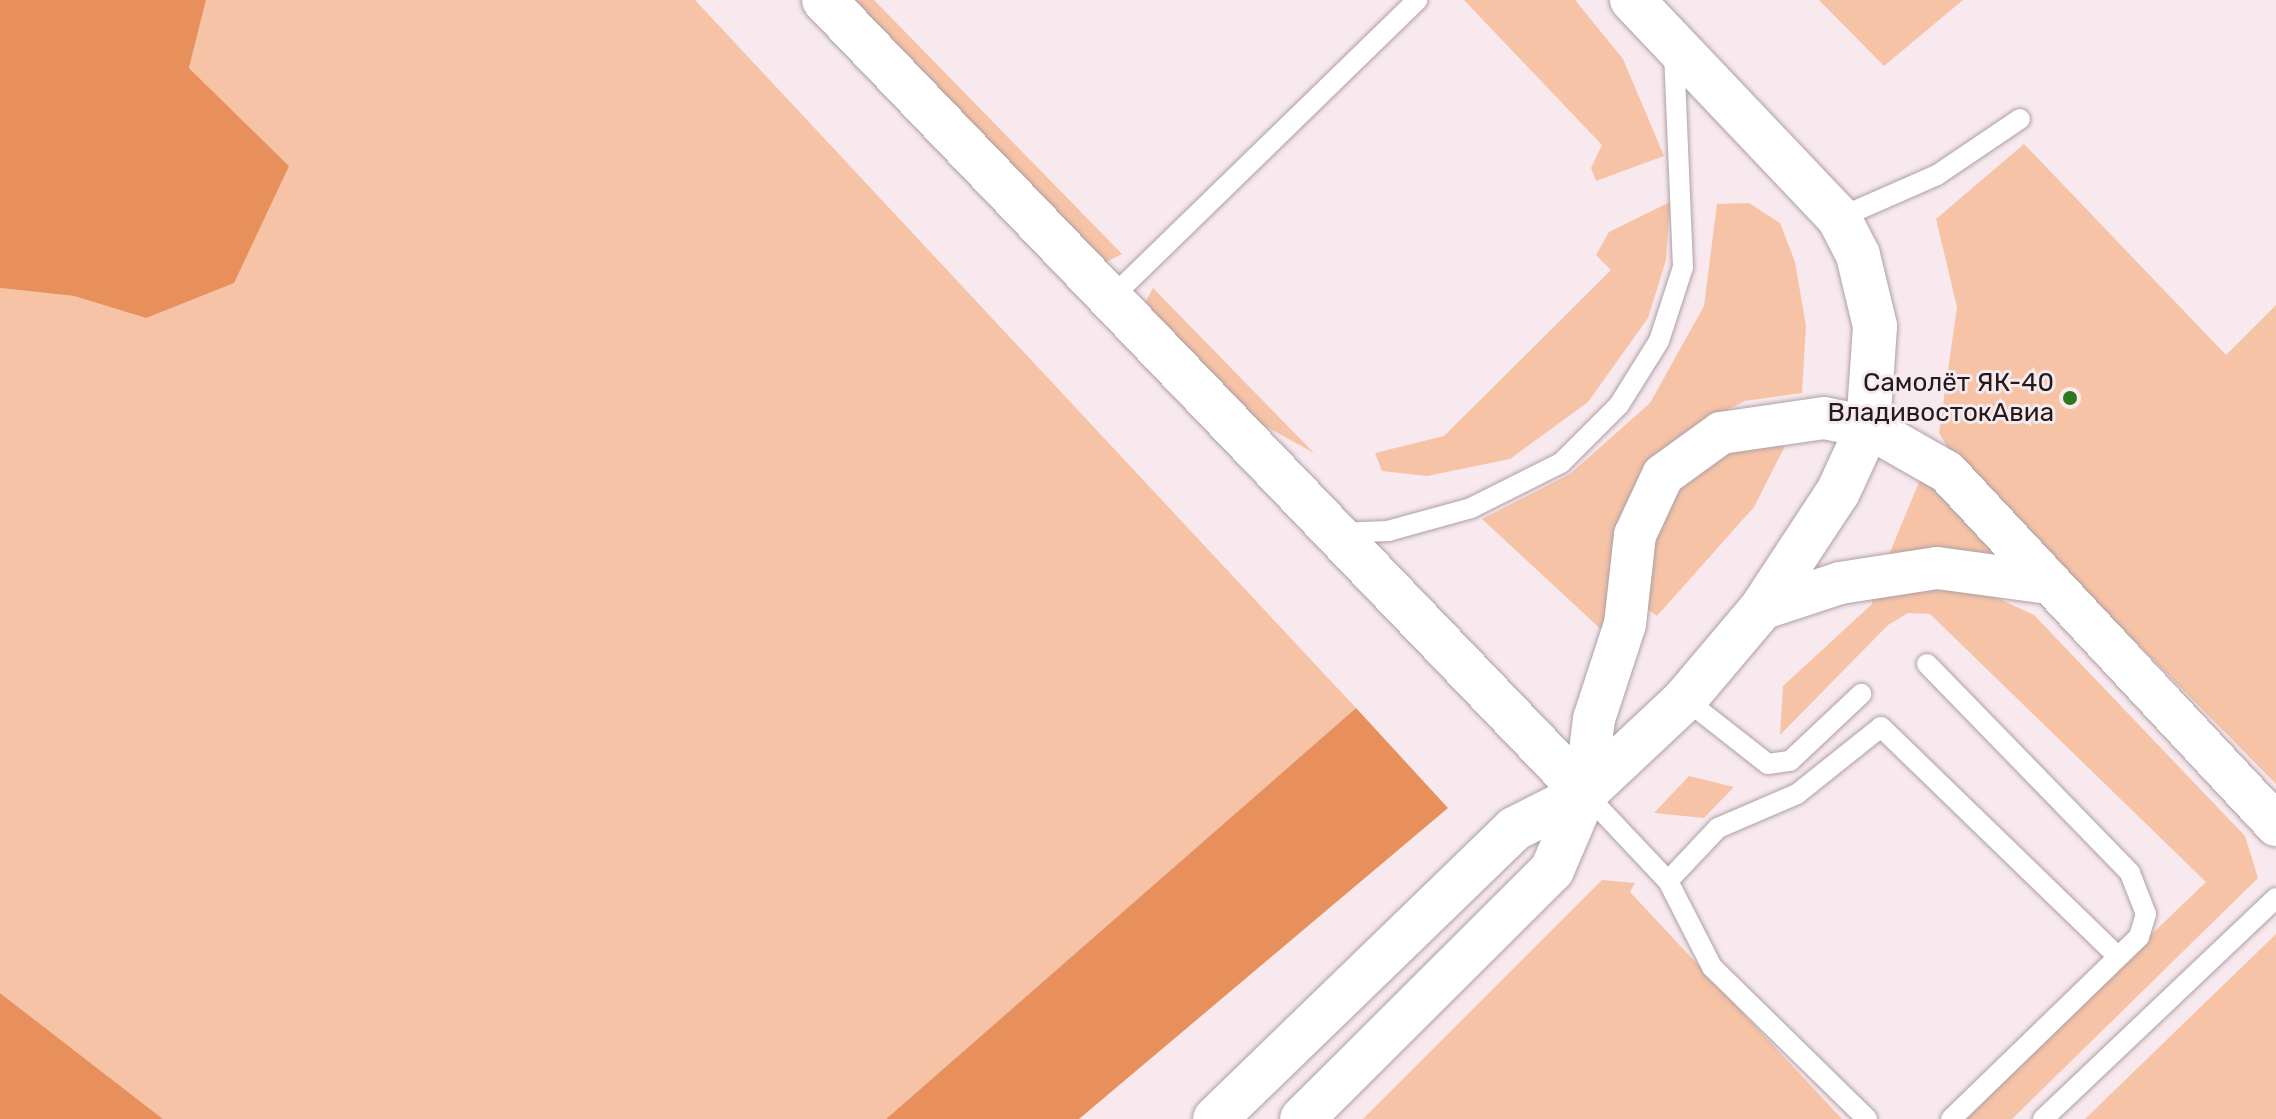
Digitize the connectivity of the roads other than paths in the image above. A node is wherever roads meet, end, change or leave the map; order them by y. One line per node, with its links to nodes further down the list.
1 (824, 0): 7 (main road)
2 (1418, 0): 7 (lane)
3 (1632, 0): 4 (main road)
4 (1674, 42): 6 (main road); 9 (lane)
5 (2020, 119): 6 (lane)
6 (1839, 218): 8 (main road)
7 (1110, 299): 9 (main road)
8 (1868, 427): 10 (street); 11 (main road); 15 (street)
9 (1338, 533): 15 (main road)
10 (2049, 583): 11 (street); 16 (street)
11 (1761, 609): 14 (main road)
12 (1927, 664): 19 (lane)
13 (1861, 694): 14 (lane)
14 (1685, 699): 15 (main road)
15 (1585, 793): 17 (lane); 20 (main road); 21 (main road)
16 (2276, 825)
17 (1668, 881): 19 (lane); 22 (lane)
18 (2276, 898): 24 (lane)
19 (2118, 957): 23 (lane)
20 (1215, 1119)
21 (1302, 1119)
22 (1867, 1119)
23 (1951, 1119)
24 (2043, 1119)

